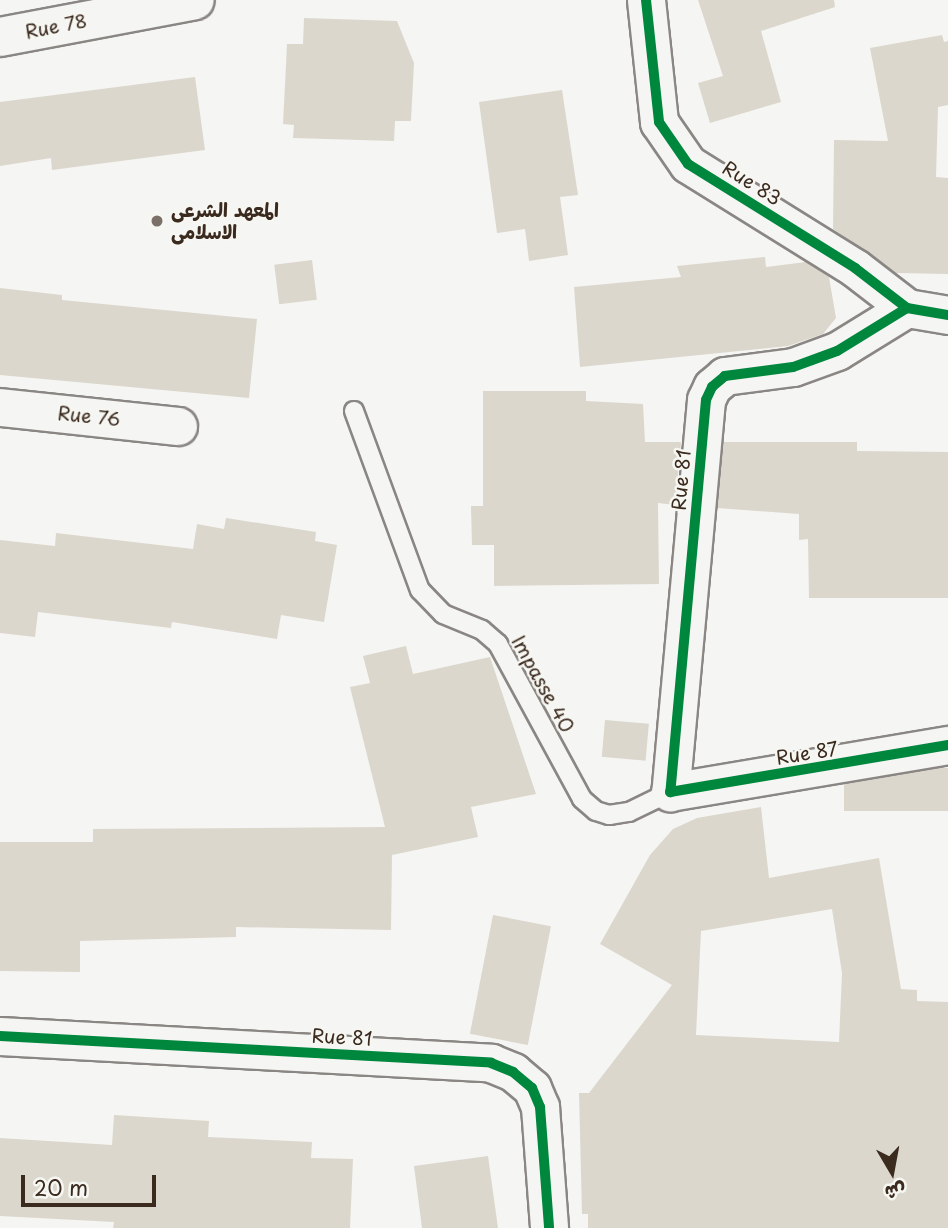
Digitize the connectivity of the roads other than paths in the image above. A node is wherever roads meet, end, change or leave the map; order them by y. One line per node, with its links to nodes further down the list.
1 (62, 0): 4 (street)
2 (195, 0): 5 (street, Rue 78)
3 (646, 0): 6 (street, Rue 83)
4 (0, 11)
5 (0, 37)
6 (907, 308): 7 (street, Rue 83); 12 (street, Rue 81)
7 (948, 315)
8 (0, 407): 10 (street, Rue 76)
9 (354, 411): 12 (lane, Impasse 40)
10 (178, 426)
11 (948, 745): 12 (street, Rue 87)
12 (670, 792)
13 (0, 1036): 14 (street, Rue 81)
14 (550, 1228)

